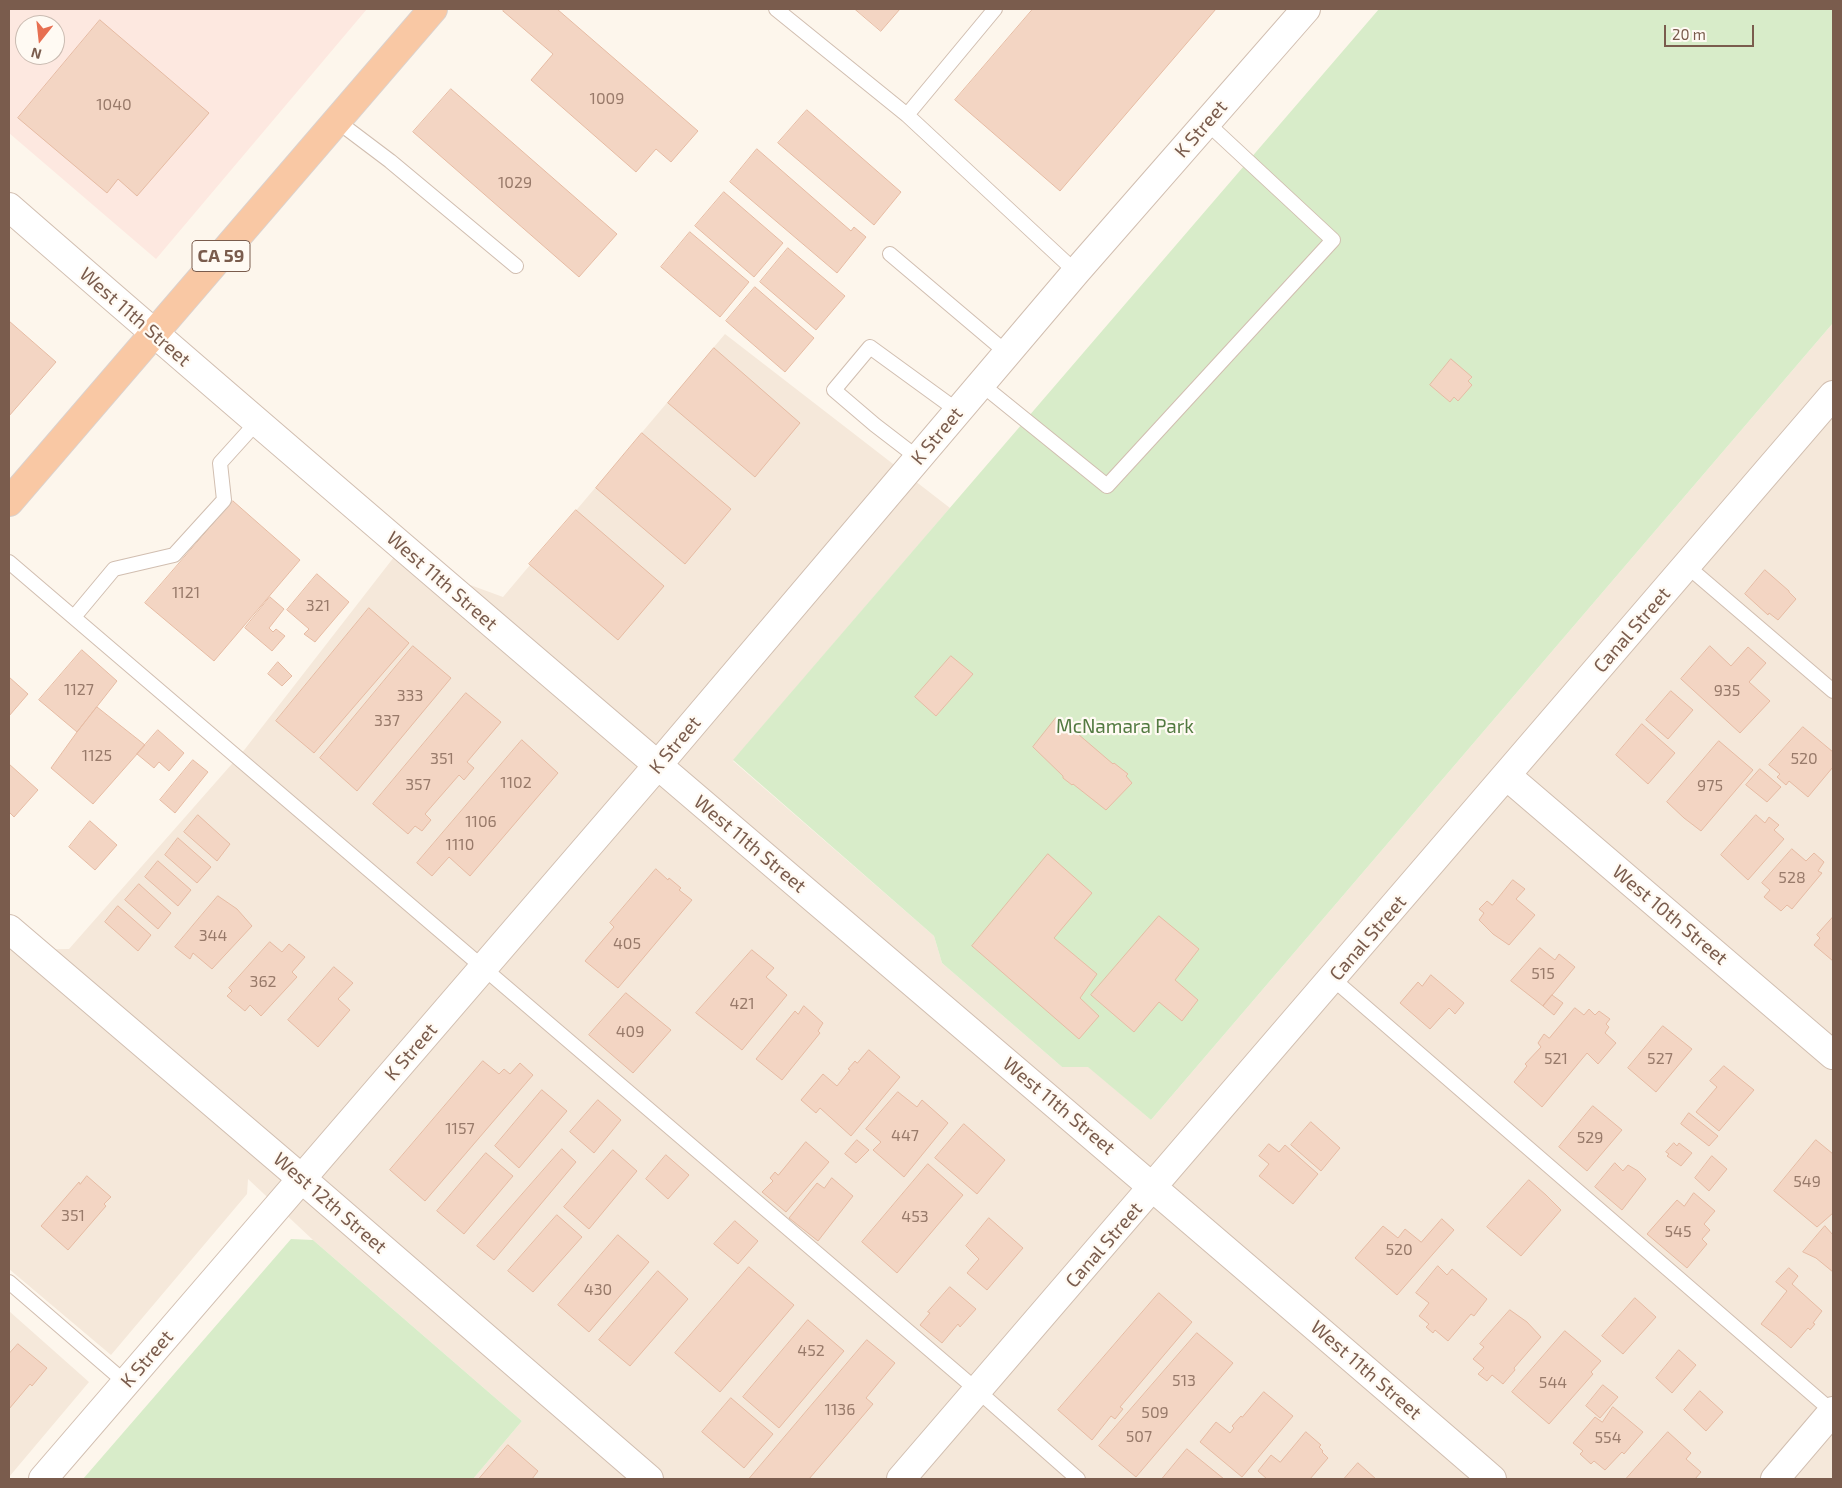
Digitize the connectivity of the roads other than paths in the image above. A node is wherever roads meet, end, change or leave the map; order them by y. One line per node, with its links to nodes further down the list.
1 (433, 9): 6 (highway, CA 59)
2 (776, 9): 5 (lane)
3 (995, 9): 5 (lane)
4 (1306, 9): 7 (street, K Street)
5 (907, 115): 11 (lane)
6 (337, 121): 10 (lane); 12 (highway, CA 59)
7 (1206, 122): 11 (street, K Street); 14 (lane)
8 (9, 207): 12 (street, West 11th Street)
9 (890, 254): 13 (lane)
10 (516, 266)
11 (1076, 272): 13 (street, K Street)
12 (154, 334): 17 (street, West 11th Street); 19 (highway, CA 59)
13 (1007, 353): 14 (street, K Street)
14 (981, 384): 16 (street, K Street)
15 (1833, 395): 21 (street, Canal Street)
16 (958, 411): 18 (street, K Street); 18 (lane)
17 (257, 422): 22 (lane); 24 (street, West 11th Street)
18 (918, 458): 24 (street, K Street)
19 (9, 502)
20 (9, 562): 22 (lane)
21 (1687, 566): 23 (lane); 25 (street, Canal Street)
22 (74, 618): 27 (lane)
23 (1833, 691)
24 (657, 766): 27 (street, K Street); 31 (street, West 11th Street)
25 (1507, 776): 28 (street, Canal Street); 29 (street, West 10th Street)
26 (9, 929): 30 (street, West 12th Street)
27 (483, 968): 30 (street, K Street); 34 (lane)
28 (1332, 979): 31 (street, Canal Street); 35 (lane)
29 (1833, 1055)
30 (302, 1179): 33 (street, K Street); 36 (street, West 12th Street)
31 (1154, 1187): 34 (street, Canal Street); 40 (street, West 11th Street)
32 (9, 1282): 33 (lane)
33 (126, 1383): 37 (street, K Street)
34 (978, 1391): 38 (street, Canal Street); 39 (lane)
35 (1833, 1411): 41 (street)
36 (642, 1477)
37 (43, 1479)
38 (901, 1479)
39 (1078, 1479)
40 (1492, 1479)
41 (1775, 1479)

